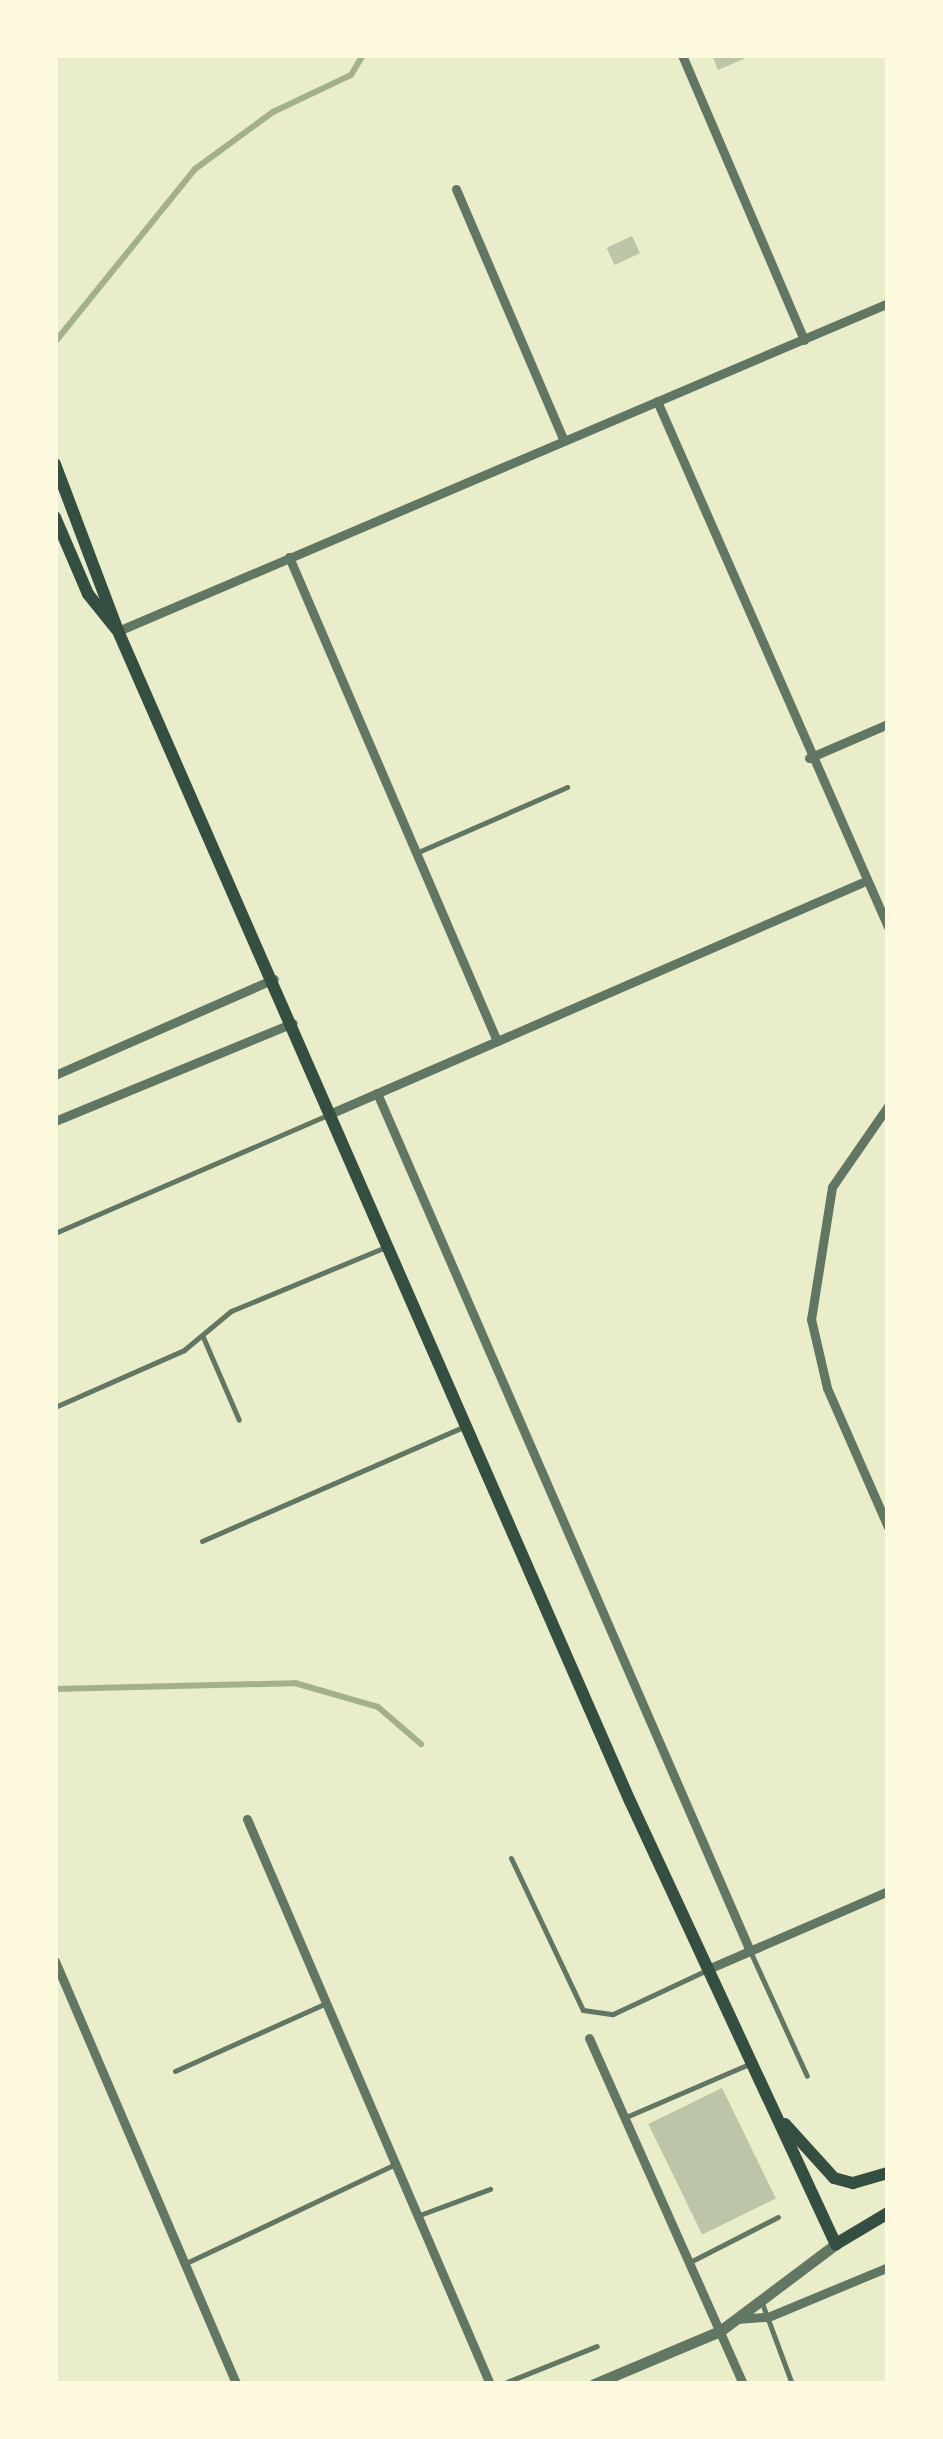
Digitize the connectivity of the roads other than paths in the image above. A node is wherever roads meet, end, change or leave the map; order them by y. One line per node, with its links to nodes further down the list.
1 (682, 55): 4 (street)
2 (456, 189): 6 (street)
3 (888, 305): 4 (street)
4 (804, 340): 5 (street)
5 (656, 401): 6 (street); 12 (street)
6 (563, 439): 9 (street)
7 (55, 464): 10 (main road)
8 (55, 517): 10 (main road)
9 (289, 557): 10 (street); 14 (street)
10 (118, 631): 17 (main road)
11 (888, 724): 12 (street)
12 (808, 758): 15 (street)
13 (567, 787): 14 (lane)
14 (416, 852): 19 (street)
15 (861, 883): 16 (street); 19 (street)
16 (888, 927)
17 (276, 978): 18 (main road); 20 (street)
18 (295, 1022): 23 (main road); 24 (street)
19 (497, 1041): 21 (street)
20 (55, 1075)
21 (377, 1093): 23 (street); 36 (street)
22 (888, 1106): 31 (street)
23 (334, 1112): 25 (lane); 26 (main road)
24 (55, 1120)
25 (55, 1232)
26 (390, 1244): 27 (lane); 30 (main road)
27 (203, 1337): 28 (lane); 29 (lane)
28 (55, 1406)
29 (239, 1420)
30 (468, 1425): 32 (lane); 38 (main road)
31 (888, 1527)
32 (202, 1541)
33 (246, 1819): 39 (street)
34 (511, 1858): 38 (lane)
35 (888, 1892): 36 (street)
36 (750, 1951): 38 (street); 43 (lane)
37 (55, 1961): 53 (street)
38 (708, 1970): 41 (main road)
39 (326, 2003): 42 (lane); 46 (street)
40 (589, 2038): 45 (street)
41 (752, 2063): 44 (main road); 45 (lane)
42 (175, 2071)
43 (807, 2076)
44 (771, 2106): 47 (main road); 52 (main road)
45 (623, 2118): 54 (street)
46 (395, 2164): 50 (street); 53 (lane)
47 (888, 2173)
48 (490, 2189): 50 (lane)
49 (888, 2213): 52 (main road)
50 (417, 2216): 62 (street)
51 (778, 2217): 54 (lane)
52 (836, 2244): 56 (street)
53 (184, 2264): 61 (street)
54 (685, 2264): 59 (street)
55 (888, 2267): 57 (street)
56 (761, 2300): 57 (lane); 58 (street)
57 (768, 2317): 58 (street); 66 (lane)
58 (736, 2319): 59 (street)
59 (720, 2331): 64 (street); 65 (street)
60 (596, 2346): 63 (lane)
61 (236, 2384)
62 (490, 2384)
63 (502, 2384)
64 (594, 2384)
65 (743, 2384)
66 (792, 2384)

